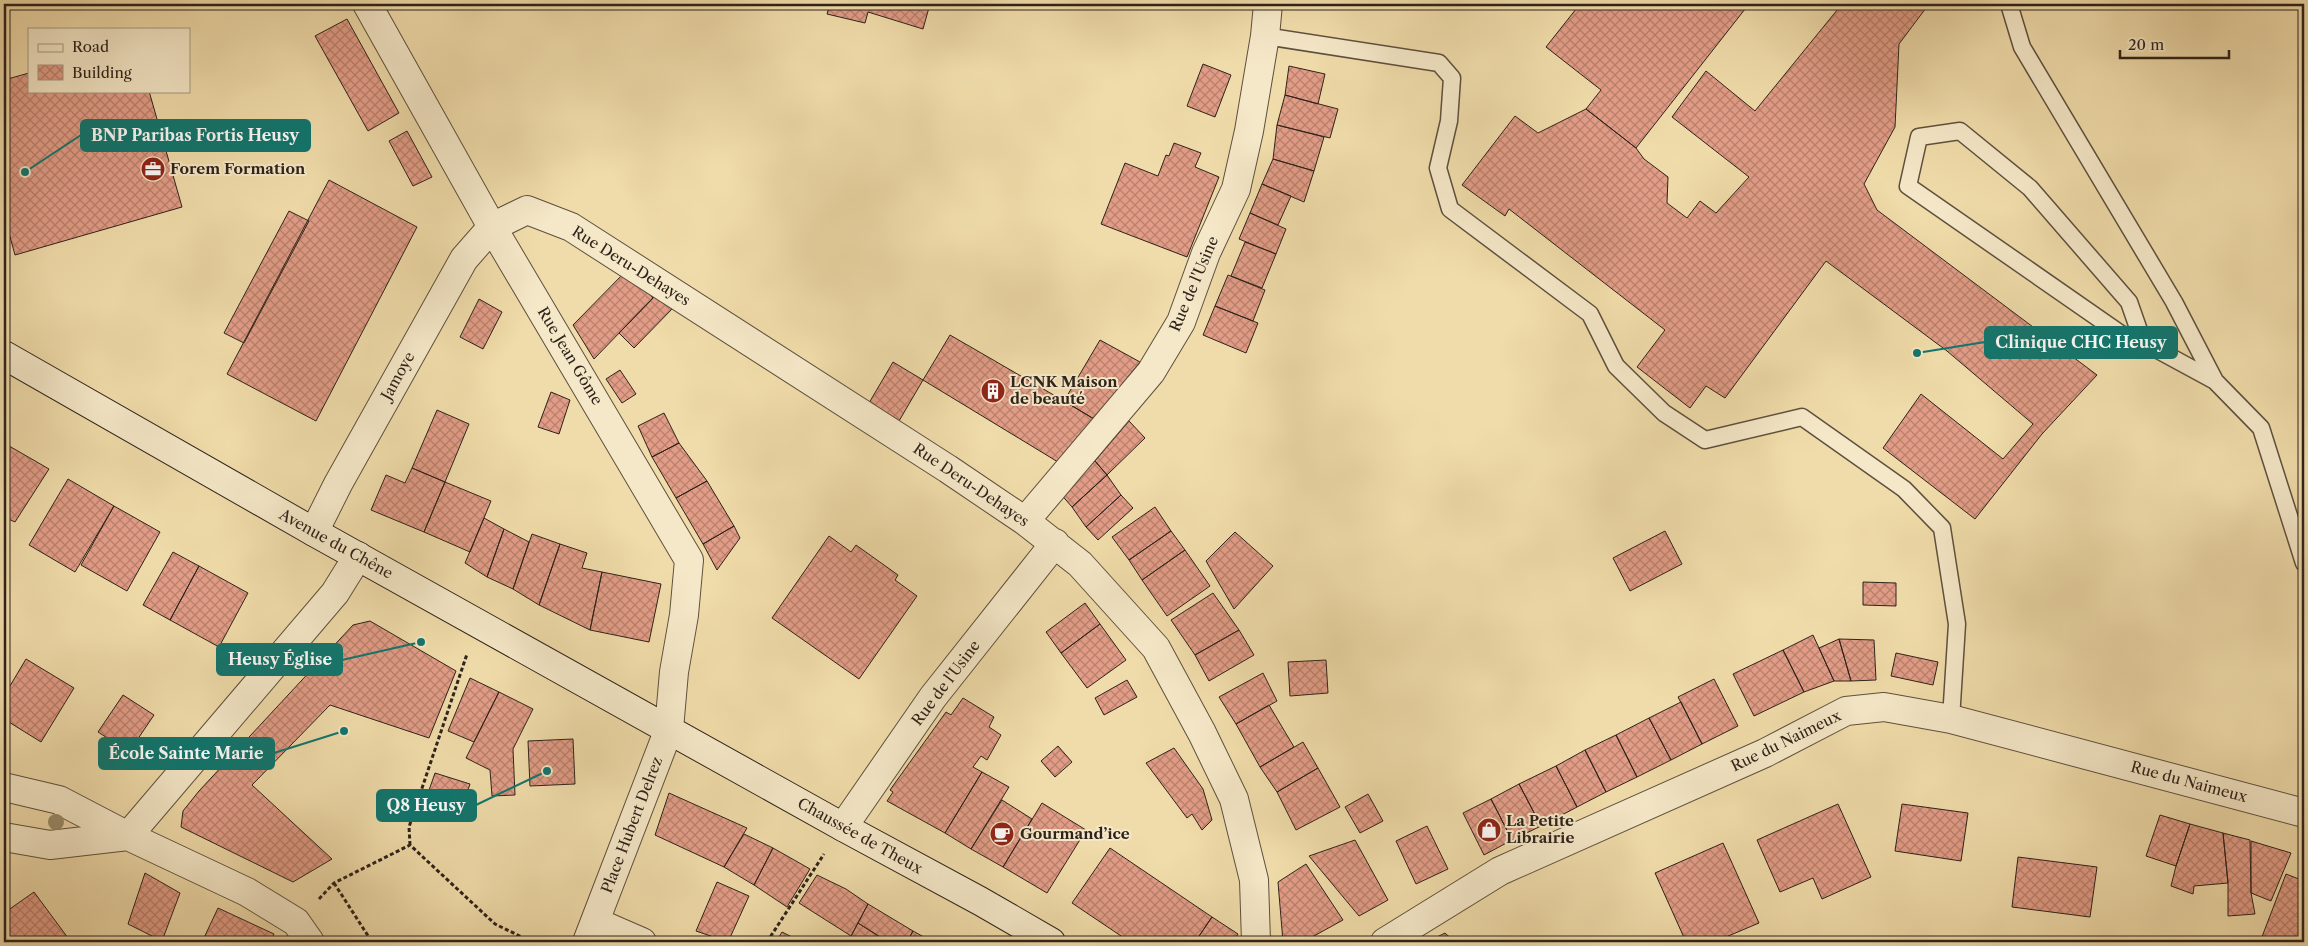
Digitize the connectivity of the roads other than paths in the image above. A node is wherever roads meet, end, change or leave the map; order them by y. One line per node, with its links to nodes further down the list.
1 (366, 4): 5 (street, Rue Jean Gôme)
2 (1268, 4): 4 (street, Rue de l'Usine)
3 (2009, 4): 8 (lane)
4 (1265, 36): 9 (street, Rue de l'Usine); 14 (lane)
5 (492, 227): 9 (street, Rue Deru-Dehayes); 10 (street, Jamoye); 15 (street, Rue Jean Gôme)
6 (2144, 342): 6 (lane); 8 (lane)
7 (4, 355): 10 (street, Avenue du Chêne)
8 (2215, 381): 13 (lane)
9 (1025, 521): 11 (street, Rue Deru-Dehayes)
10 (314, 532): 12 (street, Avenue du Chêne)
11 (1055, 544): 18 (street, Rue de l'Usine); 25 (street, Rue Deru-Dehayes)
12 (358, 556): 15 (street, Avenue du Chêne); 19 (street)
13 (2304, 563)
14 (1951, 719): 17 (street, Rue du Naimeux); 26 (street, Rue du Naimeux)
15 (670, 729): 18 (street, Chaussée de Theux); 22 (street, Place Hubert Delrez)
16 (4, 787): 19 (street)
17 (2304, 813)
18 (843, 827): 24 (street, Chaussée de Theux)
19 (128, 836): 20 (street); 21 (street)
20 (4, 837)
21 (303, 932)
22 (592, 932): 23 (street, Place Hubert Delrez)
23 (642, 942)
24 (1051, 942)
25 (1256, 942)
26 (1385, 942)

